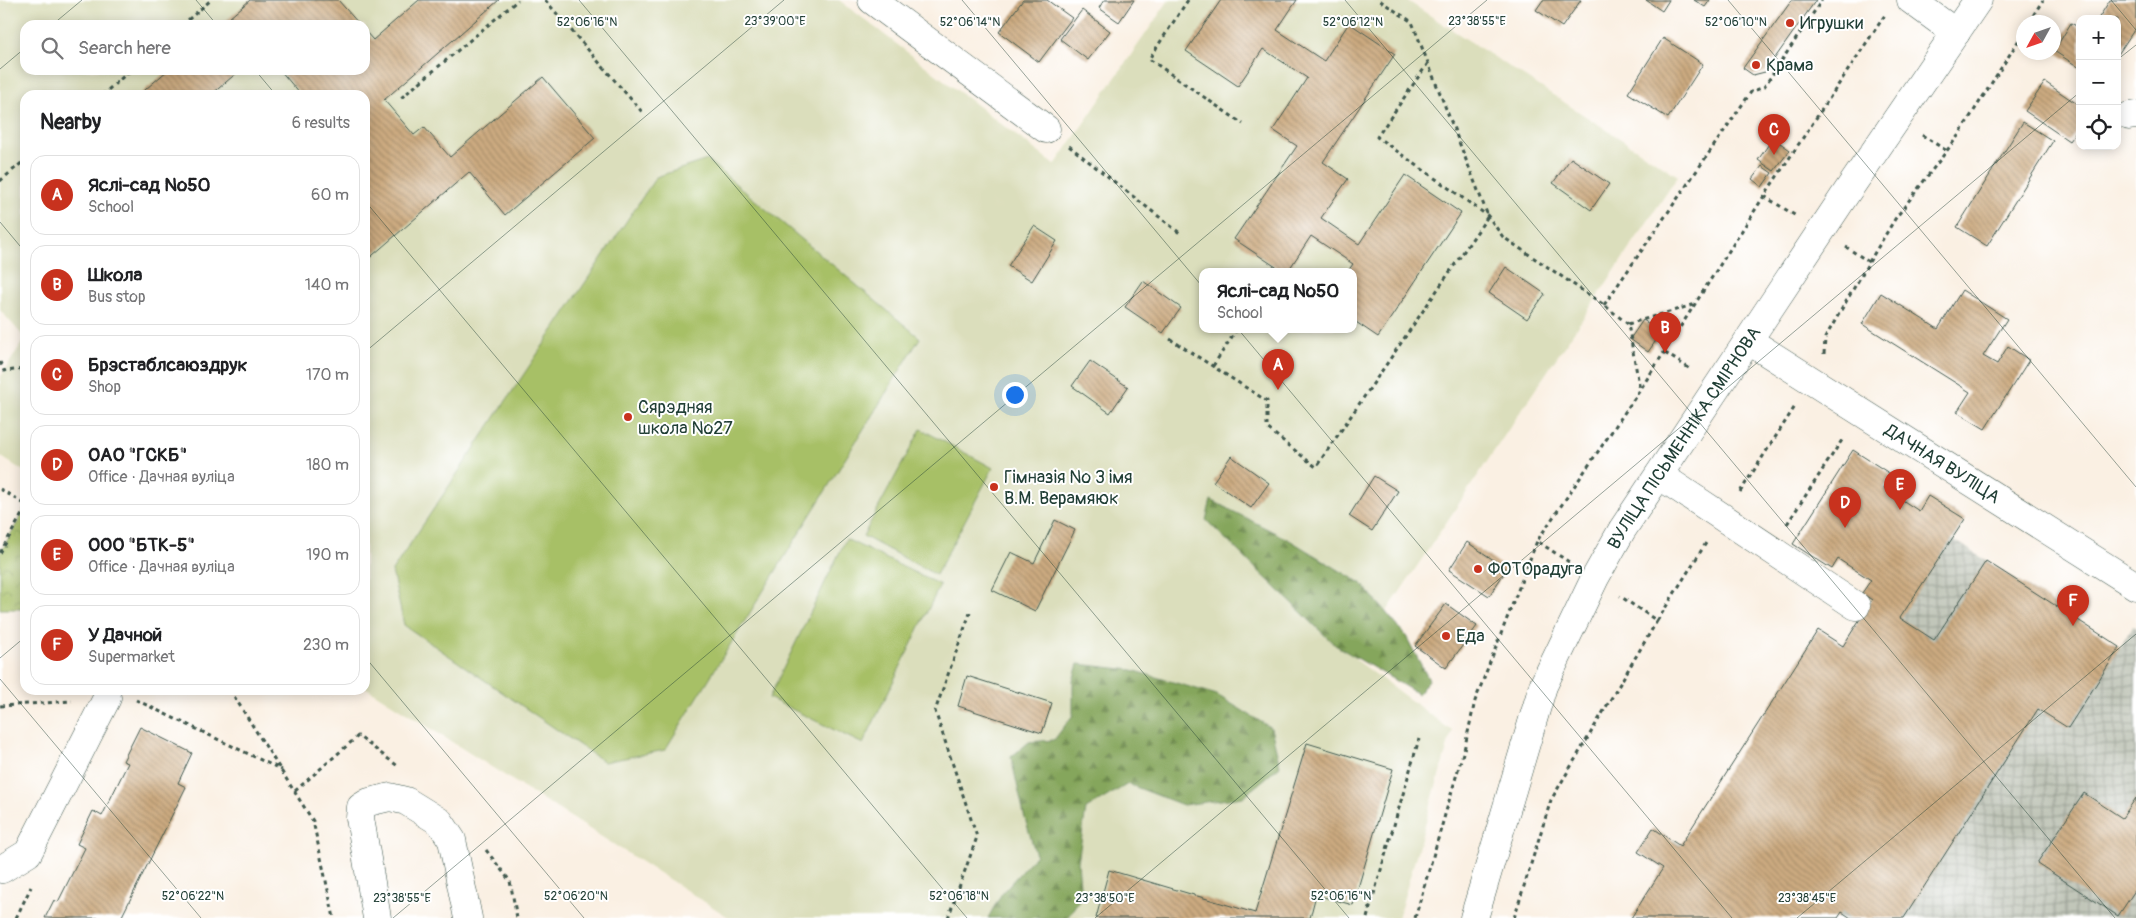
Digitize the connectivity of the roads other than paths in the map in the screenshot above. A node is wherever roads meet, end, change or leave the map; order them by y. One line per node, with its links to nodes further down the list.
1 (872, 0): 5 (main road)
2 (1911, 0): 4 (main road)
3 (1978, 0): 4 (main road, ВУЛІЦА ПІСЬМЕННІКА СМІРНОВА)
4 (1956, 33): 6 (main road, ВУЛІЦА ПІСЬМЕННІКА СМІРНОВА)
5 (1046, 129)
6 (1749, 342): 7 (main road, ВУЛІЦА ПІСЬМЕННІКА СМІРНОВА); 8 (main road, ДАЧНАЯ ВУЛІЦА)
7 (1659, 475): 9 (main road); 14 (main road, ВУЛІЦА ПІСЬМЕННІКА СМІРНОВА)
8 (2136, 586)
9 (1856, 606)
10 (107, 698): 11 (main road)
11 (0, 868)
12 (377, 918): 13 (main road)
13 (468, 918)
14 (1474, 918)

